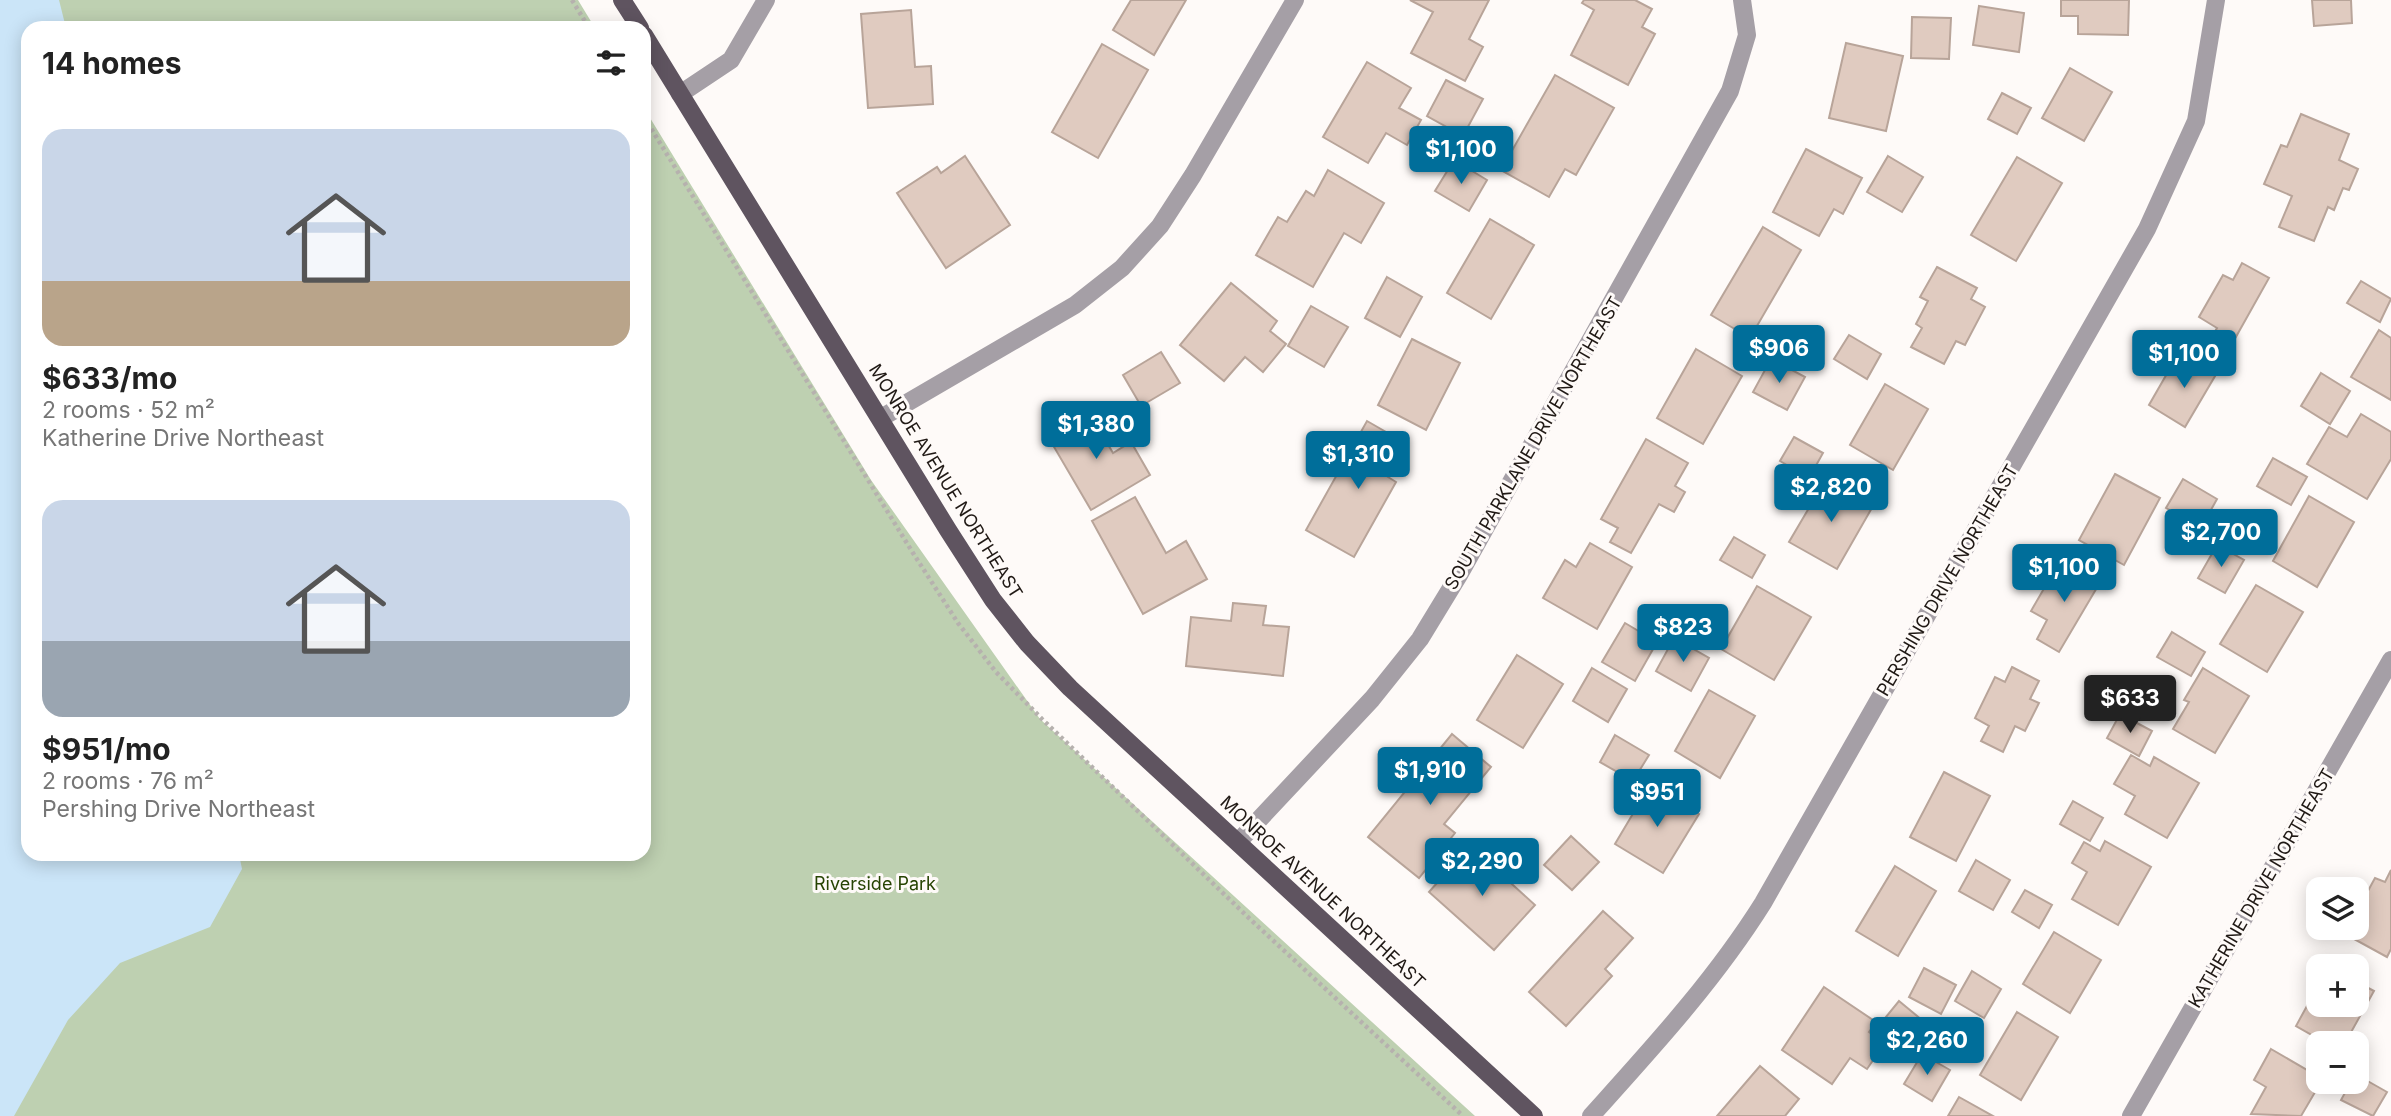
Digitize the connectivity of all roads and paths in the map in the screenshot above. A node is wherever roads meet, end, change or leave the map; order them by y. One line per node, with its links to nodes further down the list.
1 (572, 0): 7 (path)
2 (622, 0): 8 (main road)
3 (765, 0): 10 (street)
4 (1295, 0): 11 (street)
5 (1742, 0): 13 (street, SOUTH PARKLANE DRIVE NORTHEAST)
6 (2216, 0): 15 (street, PERSHING DRIVE NORTHEAST)
7 (585, 21)
8 (636, 21)
9 (651, 46): 10 (main road, MONROE AVENUE NORTHEAST)
10 (680, 94): 11 (main road, MONROE AVENUE NORTHEAST)
11 (881, 418): 13 (main road, MONROE AVENUE NORTHEAST)
12 (2391, 660): 16 (street, KATHERINE DRIVE NORTHEAST)
13 (1239, 841): 14 (main road, MONROE AVENUE NORTHEAST)
14 (1534, 1116)
15 (1591, 1116)
16 (2131, 1116)

